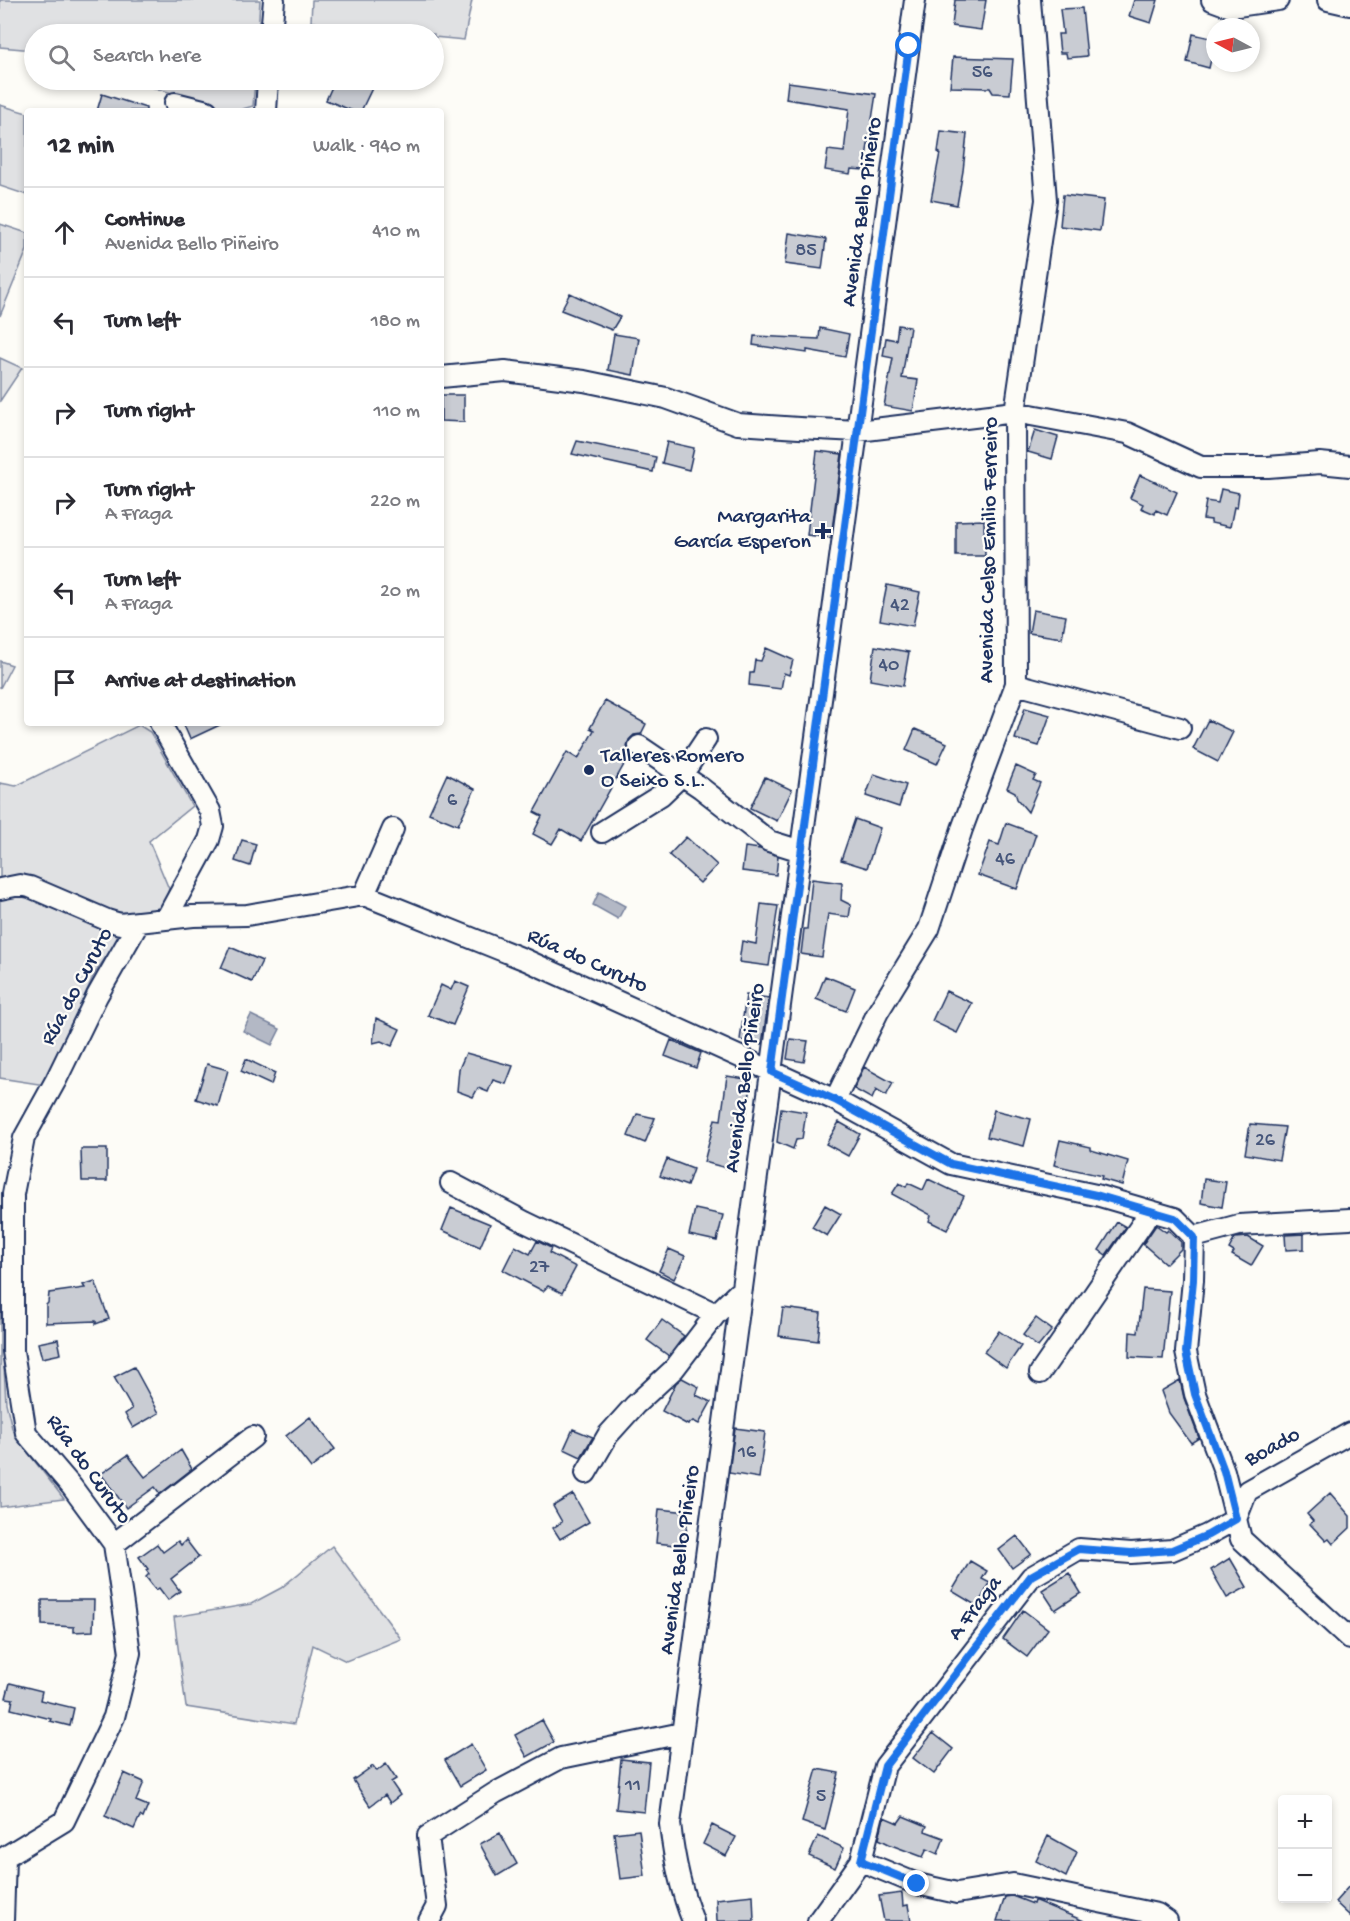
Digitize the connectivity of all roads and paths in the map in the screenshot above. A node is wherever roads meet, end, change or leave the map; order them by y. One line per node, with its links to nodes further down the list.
1 (274, 0): 8 (street)
2 (915, 0): 15 (street, Avenida Bello Piñeiro)
3 (1030, 0): 14 (street, Avenida Celso Emilio Ferreiro)
4 (1212, 0): 5 (street)
5 (1278, 0)
6 (1328, 0): 7 (street)
7 (1350, 4)
8 (273, 24)
9 (267, 90): 12 (street)
10 (175, 104): 11 (street)
11 (193, 108)
12 (266, 108)
13 (444, 377): 15 (street)
14 (1015, 412): 15 (street); 16 (street); 17 (street, Avenida Celso Emilio Ferreiro)
15 (858, 431): 25 (street, Avenida Bello Piñeiro)
16 (1350, 466)
17 (1016, 684): 19 (street); 31 (street, Avenida Celso Emilio Ferreiro)
18 (162, 726): 28 (street)
19 (1180, 728)
20 (706, 739): 22 (street)
21 (639, 746): 22 (street)
22 (682, 775): 24 (street); 25 (street)
23 (393, 829): 27 (street)
24 (602, 832)
25 (801, 851): 30 (street, Avenida Bello Piñeiro)
26 (0, 889): 29 (street)
27 (364, 895): 28 (street); 30 (street, Rúa do Curuto)
28 (166, 919): 29 (street)
29 (139, 922): 43 (street, Rúa do Curuto)
30 (772, 1072): 31 (street); 36 (street, Avenida Bello Piñeiro)
31 (835, 1100): 33 (street)
32 (450, 1183): 37 (street)
33 (1151, 1211): 35 (street); 38 (street)
34 (1350, 1219): 35 (street)
35 (1194, 1237): 42 (street)
36 (742, 1288): 37 (street); 45 (street, Avenida Bello Piñeiro)
37 (716, 1314): 41 (street)
38 (1040, 1373)
39 (1350, 1433): 42 (street, Boado)
40 (253, 1437): 43 (street)
41 (586, 1473)
42 (1236, 1519): 44 (street); 46 (street, A Fraga)
43 (114, 1544): 47 (street, Rúa do Curuto)
44 (1350, 1639)
45 (682, 1733): 48 (street); 49 (street, Avenida Bello Piñeiro)
46 (861, 1861): 50 (street, A Fraga); 51 (street)
47 (3, 1921)
48 (429, 1921)
49 (693, 1921)
50 (819, 1921)
51 (1167, 1921)

